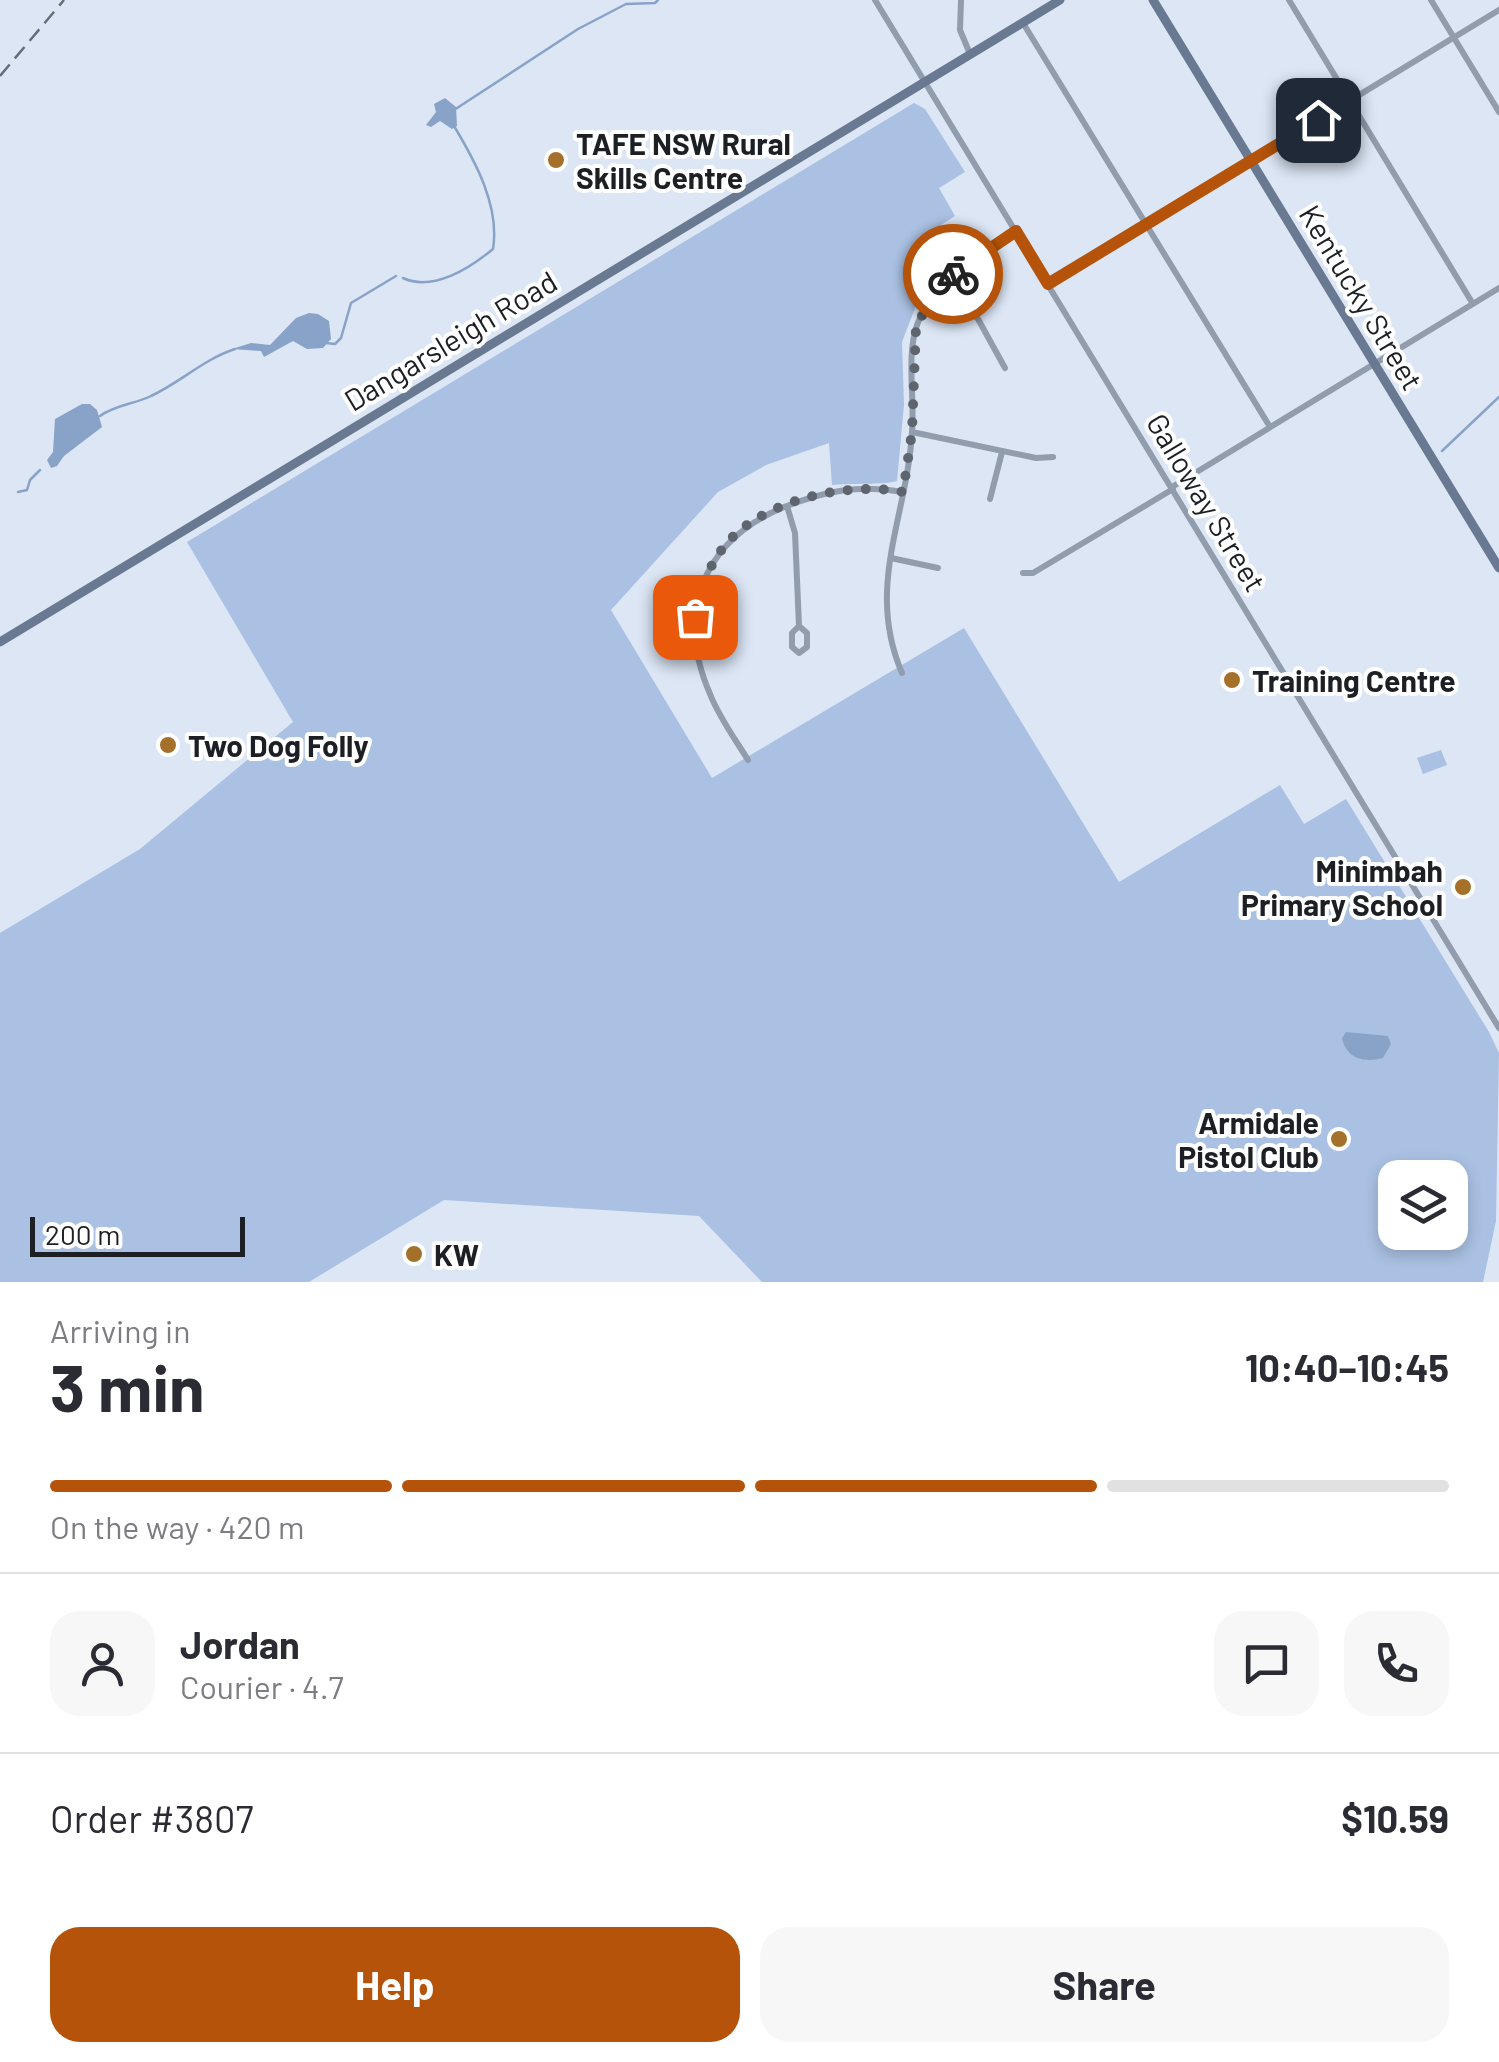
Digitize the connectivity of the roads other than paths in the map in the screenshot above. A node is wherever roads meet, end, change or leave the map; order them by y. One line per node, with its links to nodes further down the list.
1 (875, 0): 11 (street, Galloway Street)
2 (960, 0): 10 (street)
3 (1060, 0): 8 (street, Dangarsleigh Road)
4 (1154, 0): 14 (street, Kentucky Street)
5 (1289, 0): 12 (street)
6 (1432, 0): 9 (street)
7 (1499, 10): 9 (street)
8 (1023, 23): 10 (street, Dangarsleigh Road); 15 (street)
9 (1454, 37): 12 (street); 13 (street)
10 (970, 54): 11 (street, Dangarsleigh Road)
11 (925, 81): 16 (street, Galloway Street); 38 (street, Dangarsleigh Road)
12 (1349, 101): 14 (street); 20 (street)
13 (1499, 112)
14 (1250, 161): 15 (street); 21 (street, Kentucky Street)
15 (1146, 224): 18 (street); 23 (street)
16 (1016, 231): 17 (street); 18 (street, Galloway Street)
17 (943, 283): 22 (street); 24 (street)
18 (1048, 284): 27 (street, Galloway Street)
19 (1499, 288): 20 (street)
20 (1472, 304): 21 (street)
21 (1374, 364): 23 (street); 33 (street, Kentucky Street)
22 (1004, 368)
23 (1270, 427): 27 (street)
24 (912, 432): 25 (street); 28 (street)
25 (1002, 452): 26 (street); 29 (street)
26 (1053, 457)
27 (1172, 488): 34 (street); 41 (street, Galloway Street)
28 (903, 492): 30 (street); 31 (street)
29 (990, 499)
30 (787, 506): 36 (street); 37 (street)
31 (891, 558): 32 (street); 39 (street)
32 (938, 568)
33 (1499, 568)
34 (1023, 574)
35 (663, 614): 36 (street)
36 (695, 617): 40 (street)
37 (799, 626)
38 (0, 642)
39 (902, 673)
40 (748, 760)
41 (1499, 1028)

